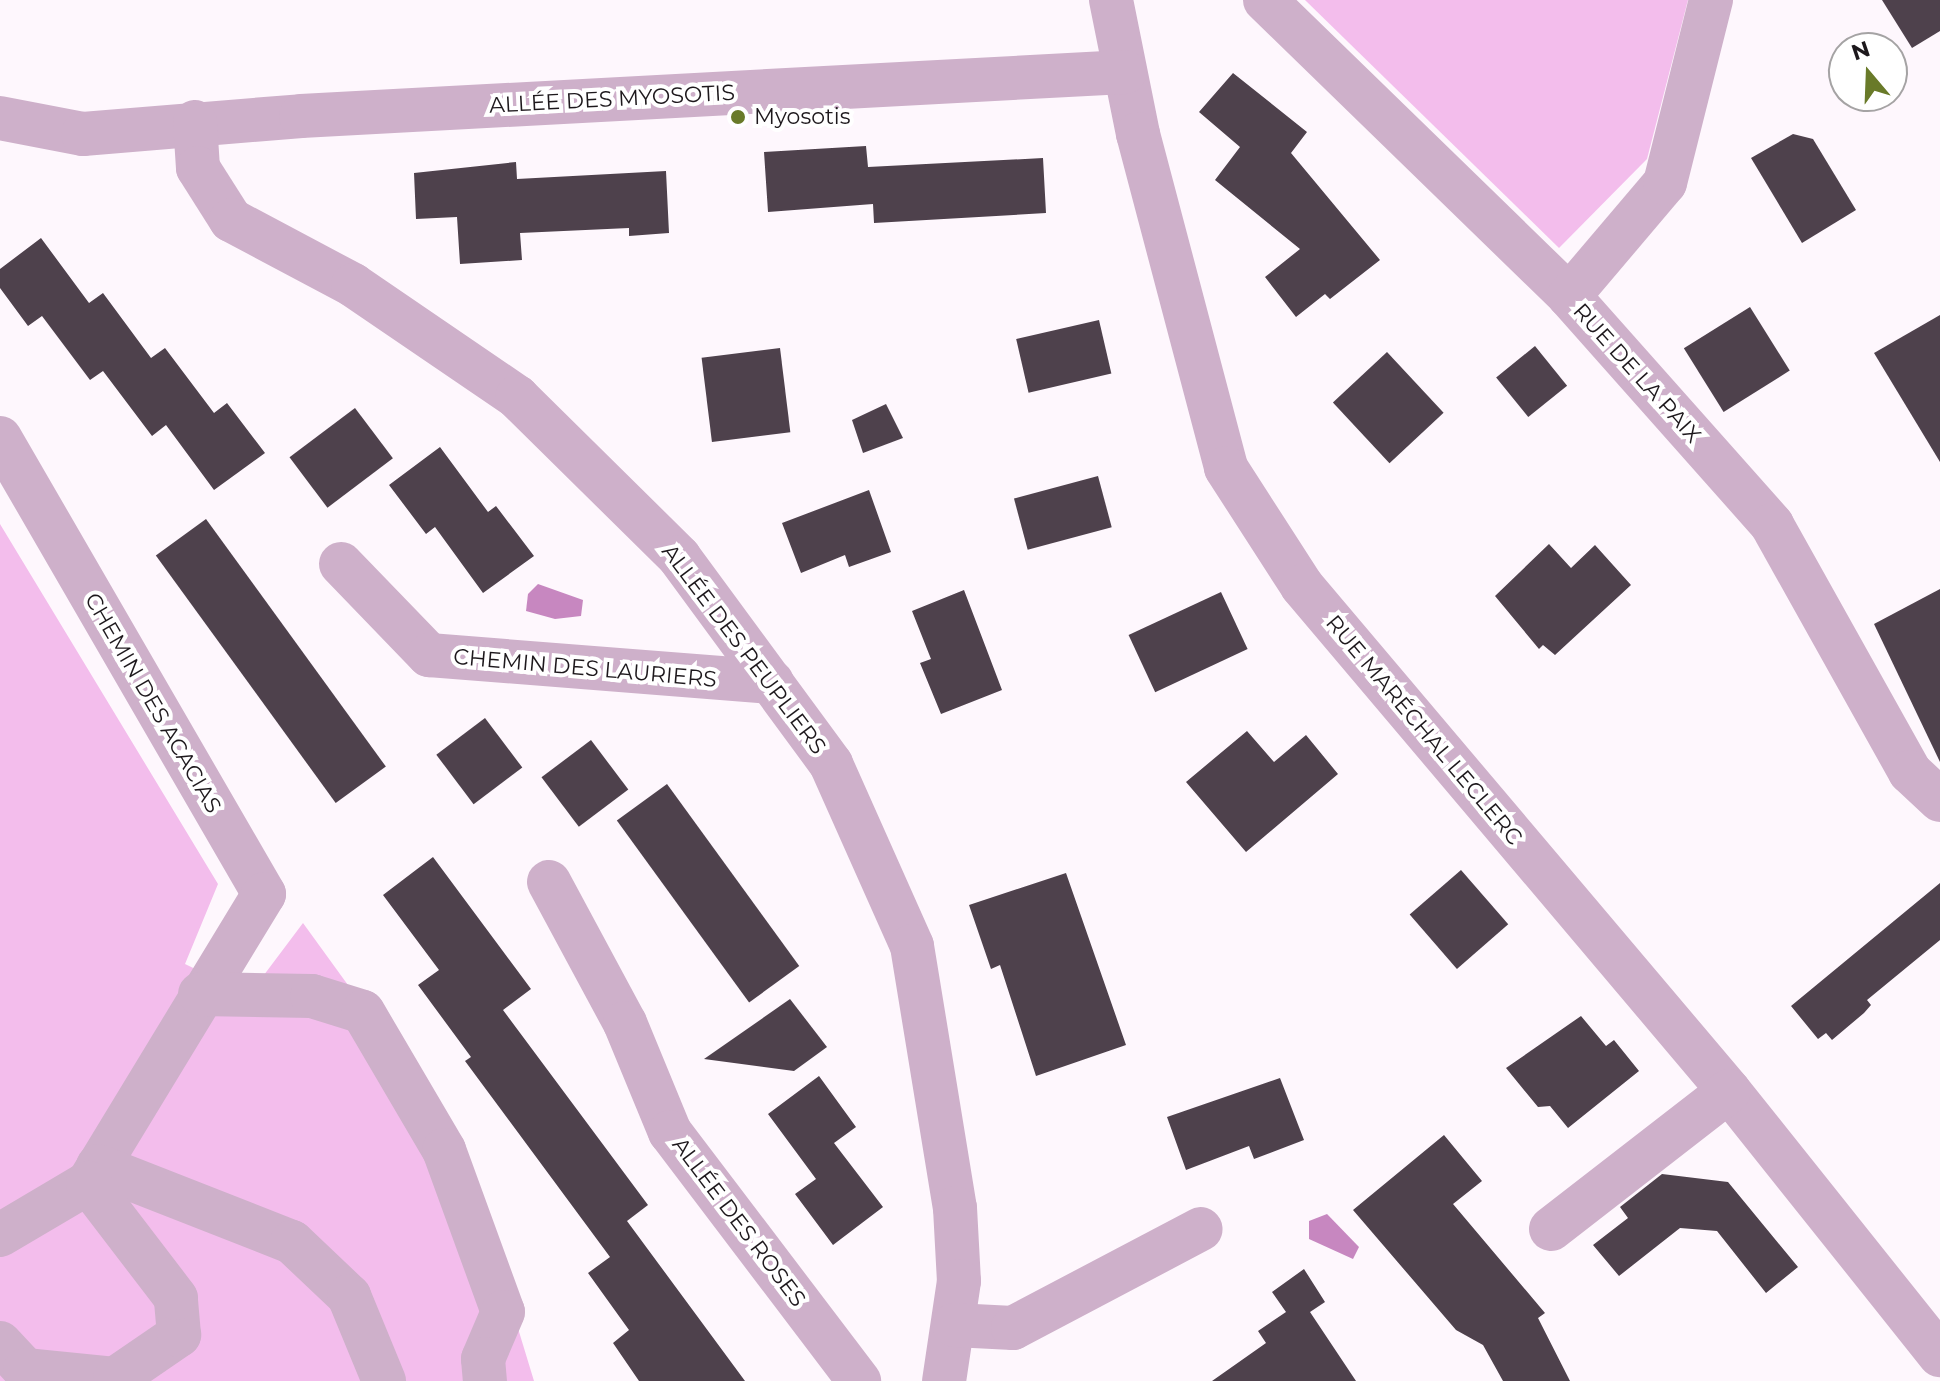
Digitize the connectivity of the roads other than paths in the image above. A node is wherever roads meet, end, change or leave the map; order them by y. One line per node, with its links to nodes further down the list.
1 (1111, 0): 4 (street, RUE MARÉCHAL LECLERC)
2 (1265, 0): 7 (street, RUE DE LA PAIX)
3 (1711, 0): 7 (street)
4 (1125, 72): 6 (street, ALLÉE DES MYOSOTIS); 14 (street, RUE MARÉCHAL LECLERC)
5 (0, 118): 6 (street, ALLÉE DES MYOSOTIS)
6 (195, 122): 10 (street, ALLÉE DES PEUPLIERS)
7 (1569, 296): 11 (street, RUE DE LA PAIX)
8 (0, 438): 13 (street, CHEMIN DES ACACIAS)
9 (341, 564): 10 (street, CHEMIN DES LAURIERS)
10 (772, 682): 19 (street, ALLÉE DES PEUPLIERS)
11 (1940, 800)
12 (549, 882): 24 (street, ALLÉE DES ROSES)
13 (209, 980): 15 (street); 23 (street)
14 (1729, 1091): 17 (street); 21 (street, RUE MARÉCHAL LECLERC)
15 (93, 1175): 18 (street); 20 (street); 22 (street)
16 (1201, 1229): 19 (street)
17 (1551, 1229)
18 (0, 1235)
19 (954, 1325): 25 (street, ALLÉE DES PEUPLIERS)
20 (0, 1343)
21 (1940, 1355)
22 (384, 1381)
23 (485, 1381)
24 (859, 1381)
25 (944, 1381)

